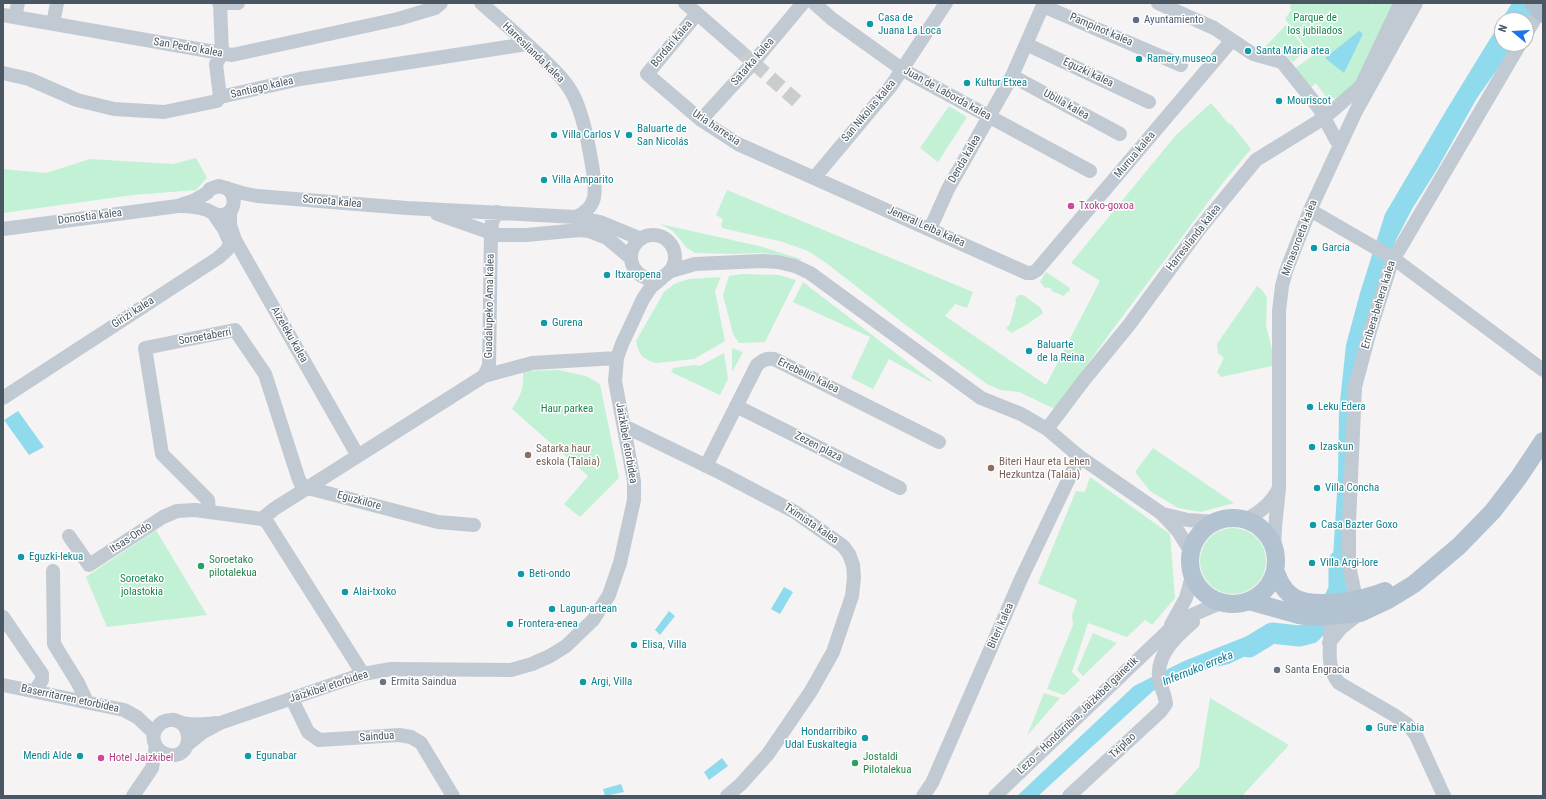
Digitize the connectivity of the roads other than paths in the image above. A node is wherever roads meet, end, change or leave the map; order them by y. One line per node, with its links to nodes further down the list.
1 (18, 3): 15 (street)
2 (57, 3): 16 (street)
3 (220, 3): 4 (street); 22 (street)
4 (238, 3)
5 (441, 3): 22 (street, San Pedro kalea)
6 (481, 3): 18 (street, Harresilanda kalea)
7 (685, 3): 14 (street)
8 (803, 3): 32 (street, Satarka kalea)
9 (814, 3): 24 (street, Juan de Laborda kalea)
10 (946, 3): 24 (street, San Nikolas kalea)
11 (1158, 3): 17 (street)
12 (1043, 4): 19 (street, Denda kalea); 23 (street, Pampinot kalea)
13 (1413, 5): 31 (street, Harresilanda kalea); 34 (street, Minasoroeta kalea)
14 (697, 14): 20 (street); 26 (street, Bordari kalea)
15 (9, 16): 16 (street, San Pedro kalea)
16 (53, 24): 22 (street, San Pedro kalea)
17 (1232, 40): 31 (street); 55 (street, Murrua kalea)
18 (527, 44): 28 (street, Santiago kalea); 46 (street, Harresilanda kalea)
19 (1026, 44): 27 (street, Denda kalea); 29 (street, Eguzki kalea)
20 (739, 50)
21 (1515, 52): 53 (street, Erribera-behera kalea)
22 (222, 54): 28 (street)
23 (1181, 65)
24 (903, 70): 30 (street, Juan de Laborda kalea); 36 (street, San Nikolas kalea)
25 (3, 73): 28 (street, Santiago kalea)
26 (647, 74): 32 (street, Uria harresia)
27 (1012, 76): 30 (street, Denda kalea); 33 (street, Ubilla kalea)
28 (220, 97)
29 (1149, 102)
30 (989, 118): 35 (street, Juan de Laborda kalea); 48 (street, Denda kalea)
31 (1324, 118): 34 (street); 66 (street, Harresilanda kalea)
32 (701, 120): 36 (street, Uria harresia)
33 (1120, 134)
34 (1340, 143): 43 (street, Minasoroeta kalea)
35 (1090, 171)
36 (815, 177): 48 (street, Jeneral Leiba kalea)
37 (227, 188): 38 (street, Donostia kalea); 39 (street, Soroeta kalea); 42 (street)
38 (207, 193): 40 (street, Donostia kalea); 44 (street)
39 (257, 196): 41 (street, Soroeta kalea); 42 (street, Soroeta kalea)
40 (178, 206): 44 (street, Donostia kalea); 47 (street, Donostia kalea)
41 (407, 208): 45 (street, Soroeta kalea); 49 (street, Soroeta kalea)
42 (231, 209): 44 (street, Donostia kalea); 69 (street, Aizeleku kalea)
43 (1310, 210): 53 (street); 74 (street, Minasoroeta kalea)
44 (211, 212): 62 (street, Girizi kalea)
45 (497, 212): 46 (street, Soroeta kalea); 49 (street)
46 (576, 218): 50 (street, Soroeta kalea)
47 (3, 229)
48 (930, 229): 55 (street, Jeneral Leiba kalea)
49 (491, 234): 52 (street, Soroeta kalea); 61 (street, Guadalupeko Ama kalea)
50 (641, 238): 51 (street); 52 (street)
51 (675, 251): 54 (street); 57 (street)
52 (631, 258): 56 (street)
53 (1392, 258): 60 (street); 91 (street, Erribera-behera kalea)
54 (703, 264): 57 (street); 66 (street)
55 (1038, 270)
56 (638, 274): 57 (street); 58 (street)
57 (666, 274): 58 (street, Jaizkibel etorbidea)
58 (643, 299): 59 (street, Jaizkibel etorbidea)
59 (617, 358): 61 (street); 64 (street, Jaizkibel etorbidea)
60 (1543, 370)
61 (484, 376): 69 (street)
62 (3, 398)
63 (736, 406): 68 (street, Errebellin kalea); 71 (street, Errebellin kalea); 73 (street, Zezen plaza)
64 (624, 426): 71 (street, Tximista kalea); 93 (street, Jaizkibel etorbidea)
65 (1543, 426): 91 (main road)
66 (1047, 429): 70 (street)
67 (1543, 440): 91 (main road)
68 (939, 442)
69 (361, 454): 72 (street)
70 (1080, 457): 76 (street); 107 (street, Biteri kalea)
71 (706, 466): 106 (street, Tximista kalea)
72 (308, 488): 75 (street, Soroetaberri); 77 (street); 80 (street, Eguzkilore)
73 (900, 488)
74 (1279, 488): 78 (street); 82 (street, Minasoroeta kalea)
75 (209, 511): 77 (street); 81 (street, Itsas-Ondo)
76 (1161, 513): 79 (street); 83 (street)
77 (262, 519): 93 (street)
78 (1245, 520): 79 (main road); 82 (main road)
79 (1216, 522): 83 (main road)
80 (474, 525)
81 (69, 536)
82 (1274, 551): 84 (main road)
83 (1191, 552): 86 (main road)
84 (1275, 570): 87 (main road); 89 (main road)
85 (53, 571): 97 (street)
86 (1192, 576): 88 (main road); 92 (street)
87 (1249, 601): 88 (main road); 89 (main road)
88 (1225, 603): 92 (street); 109 (street, Txiplao)
89 (1304, 608): 91 (main road); 91 (main road)
90 (3, 617): 95 (street)
91 (1340, 618): 110 (street, Erribera-behera kalea)
92 (1162, 637): 108 (street, Lezo – Hondarribia, Jaizkibel gainetik)
93 (363, 674): 96 (street, Jaizkibel etorbidea)
94 (3, 685): 95 (street, Baserritarren etorbidea)
95 (34, 691): 97 (street, Baserritarren etorbidea)
96 (292, 699): 99 (street, Jaizkibel etorbidea); 105 (street, Saindua)
97 (87, 702): 100 (street, Baserritarren etorbidea)
98 (182, 723): 99 (street, Jaizkibel etorbidea); 100 (street, Jaizkibel etorbidea); 101 (street)
99 (220, 723): 101 (street, Jaizkibel etorbidea)
100 (155, 739): 102 (street); 103 (street, Jaizkibel etorbidea)
101 (188, 744): 102 (street, Jaizkibel etorbidea)
102 (172, 755): 103 (street, Jaizkibel etorbidea)
103 (152, 768): 104 (street, Jaizkibel etorbidea)
104 (133, 796)
105 (453, 796)
106 (727, 796)
107 (923, 796)
108 (995, 796)
109 (1069, 796)
110 (1444, 796)

